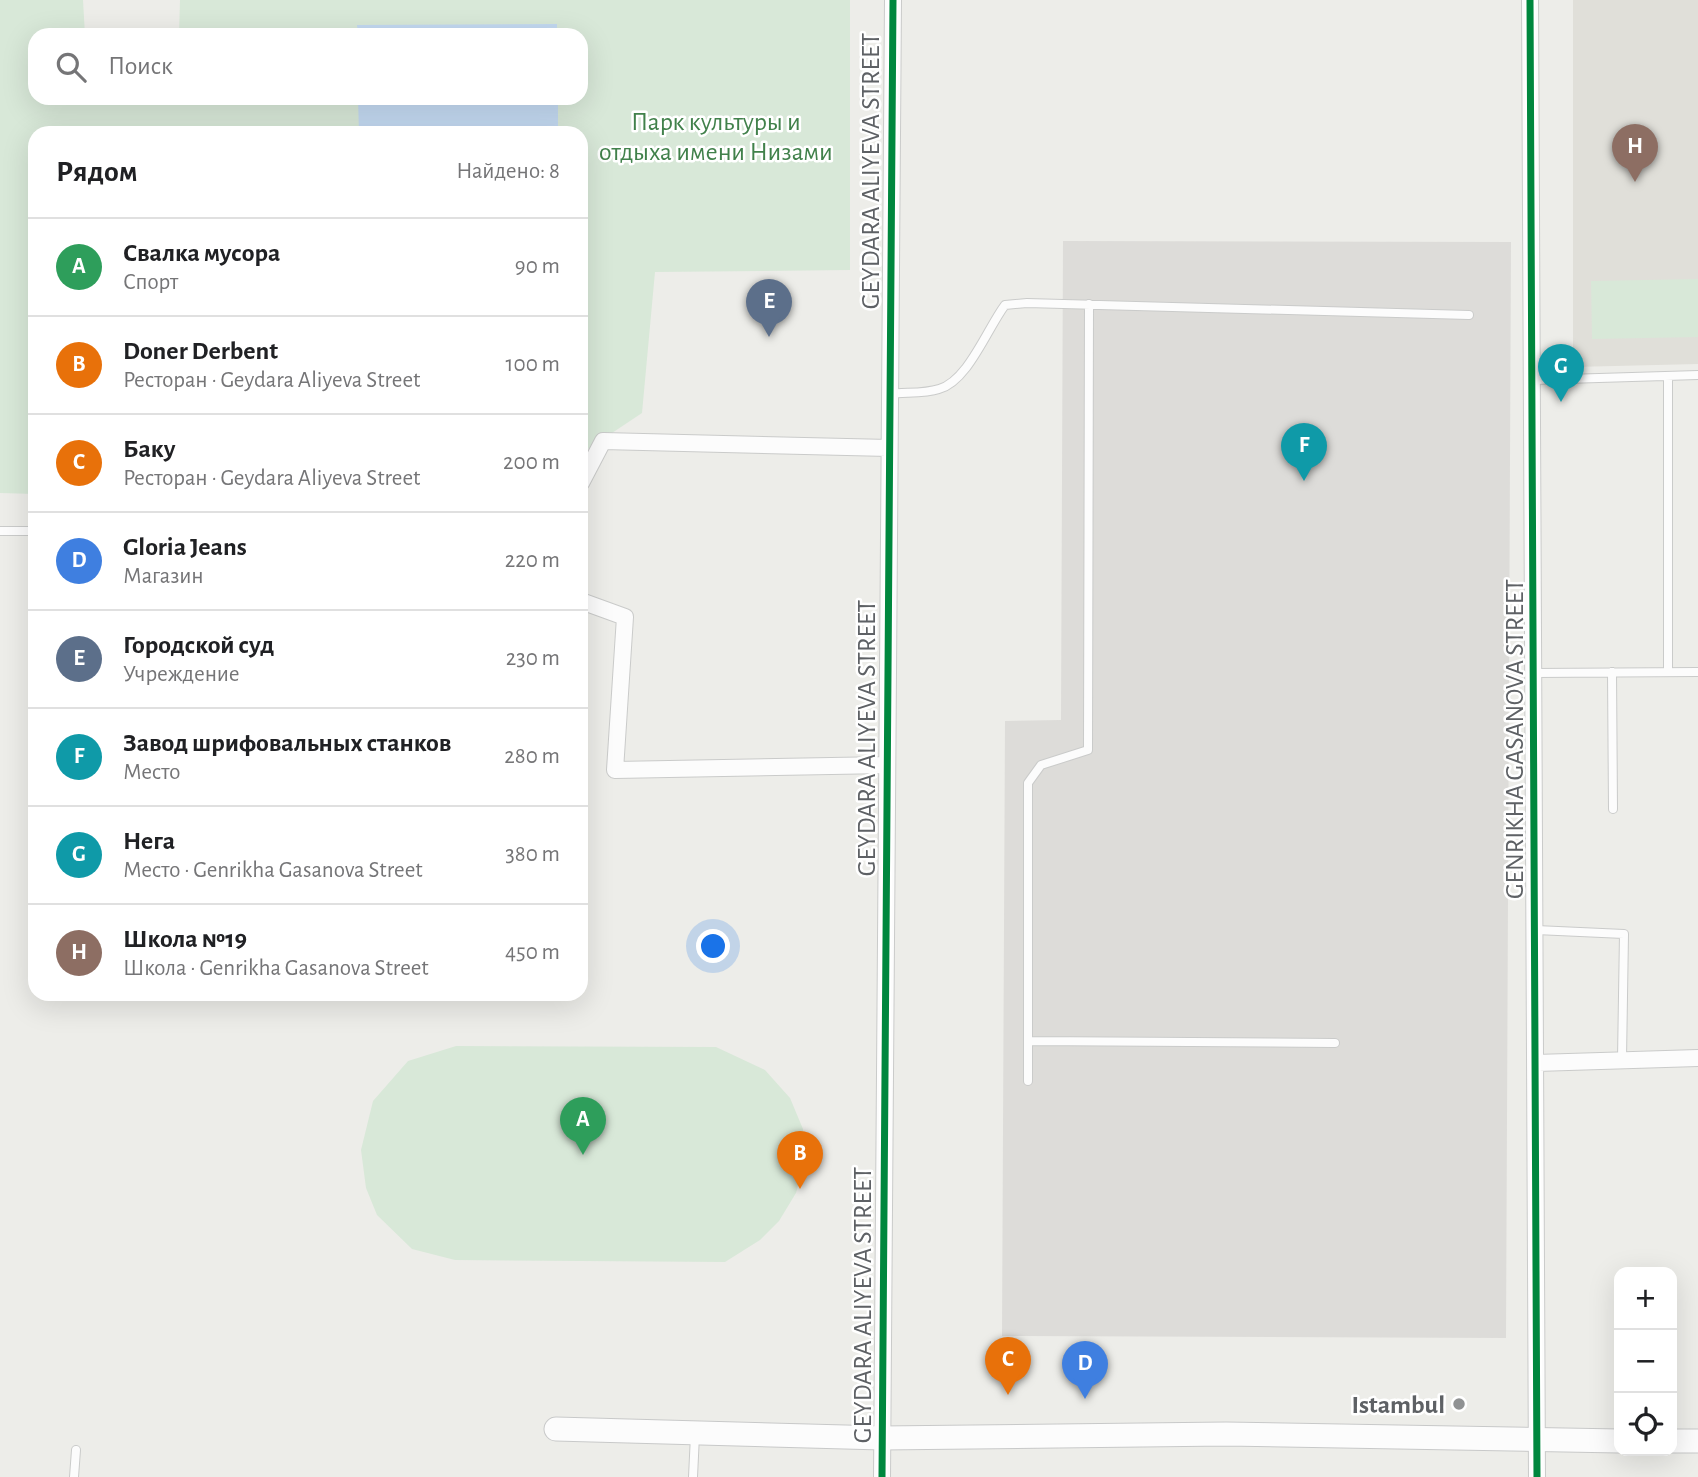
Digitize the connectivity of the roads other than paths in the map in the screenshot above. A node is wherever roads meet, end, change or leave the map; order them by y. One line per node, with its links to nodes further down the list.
1 (892, 0): 8 (street, GEYDARA ALIYEVA STREET)
2 (1530, 0): 7 (street, GENRIKHA GASANOVA STREET)
3 (1089, 304): 4 (lane); 8 (lane); 21 (lane)
4 (1469, 315)
5 (1698, 375): 6 (lane)
6 (1668, 376): 7 (lane); 15 (lane)
7 (1533, 380): 17 (street, GENRIKHA GASANOVA STREET)
8 (890, 394): 9 (street, GEYDARA ALIYEVA STREET)
9 (889, 448): 10 (street); 18 (street, GEYDARA ALIYEVA STREET)
10 (588, 470)
11 (0, 531): 12 (lane)
12 (28, 531)
13 (588, 604): 18 (street)
14 (1612, 672): 15 (lane); 17 (lane); 19 (lane)
15 (1668, 672): 16 (lane)
16 (1698, 672)
17 (1534, 673): 20 (street, GENRIKHA GASANOVA STREET)
18 (887, 765): 29 (street, GEYDARA ALIYEVA STREET)
19 (1613, 809)
20 (1536, 930): 24 (lane); 25 (street, GENRIKHA GASANOVA STREET)
21 (1028, 1041): 22 (lane); 26 (lane)
22 (1335, 1043)
23 (1698, 1058): 24 (street)
24 (1622, 1059): 25 (street)
25 (1536, 1063): 33 (street, GENRIKHA GASANOVA STREET)
26 (1028, 1081)
27 (556, 1429): 28 (street)
28 (695, 1435): 29 (street); 36 (lane)
29 (882, 1438): 33 (street); 37 (street, GEYDARA ALIYEVA STREET)
30 (1614, 1441): 33 (street)
31 (1677, 1441): 32 (street)
32 (1698, 1441)
33 (1538, 1442): 38 (street, GENRIKHA GASANOVA STREET)
34 (76, 1450): 35 (lane)
35 (74, 1477)
36 (693, 1477)
37 (882, 1477)
38 (1537, 1477)

